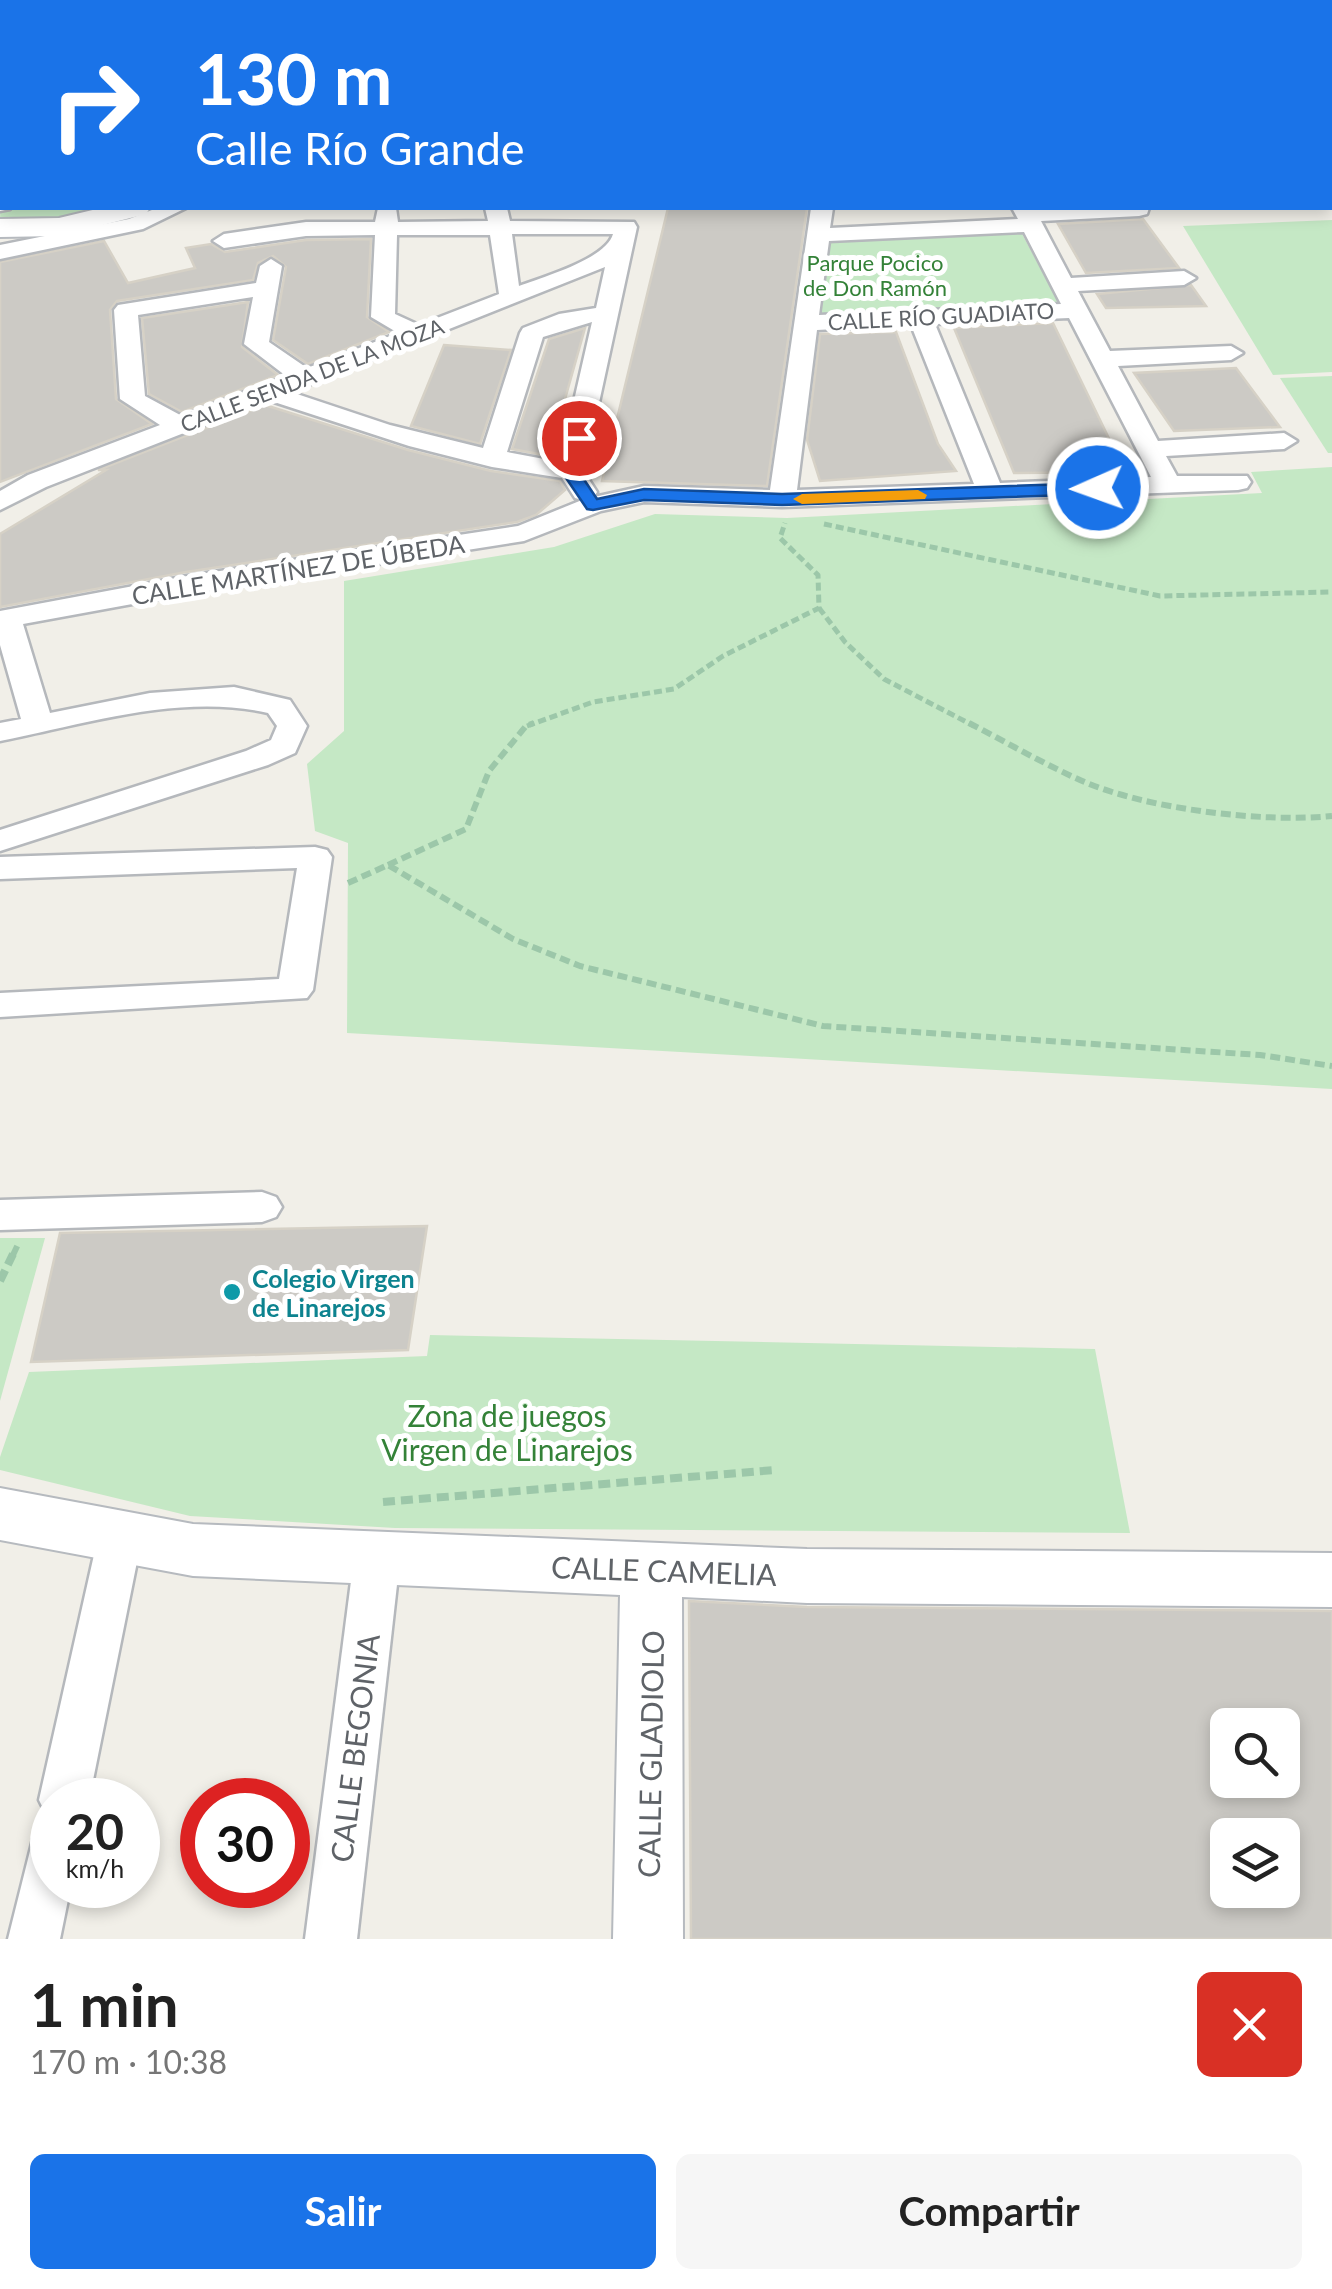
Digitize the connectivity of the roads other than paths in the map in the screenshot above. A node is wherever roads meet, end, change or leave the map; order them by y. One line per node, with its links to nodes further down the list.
1 (126, 210): 9 (street)
2 (170, 210): 13 (street)
3 (822, 210): 11 (street)
4 (1123, 210): 6 (street)
5 (391, 215): 7 (street); 10 (street); 24 (street)
6 (1027, 216): 11 (street); 17 (street)
7 (499, 217): 8 (street); 19 (street)
8 (626, 226): 14 (street, CALLE SENDA DE LA MOZA); 16 (street)
9 (0, 228)
10 (278, 235): 12 (street); 18 (street)
11 (818, 235): 23 (street)
12 (224, 241)
13 (0, 252)
14 (566, 277): 16 (street); 19 (street, CALLE SENDA DE LA MOZA)
15 (1184, 278): 17 (street)
16 (614, 284): 21 (street)
17 (1064, 284): 20 (street)
18 (267, 288): 27 (street); 29 (street)
19 (512, 298): 24 (street, CALLE SENDA DE LA MOZA)
20 (1077, 310): 22 (street, CALLE RÍO GUADIATO); 26 (street)
21 (608, 313): 32 (street); 33 (street)
22 (920, 317): 23 (street, CALLE RÍO GUADIATO); 36 (street)
23 (805, 323): 39 (street)
24 (419, 334): 27 (street, CALLE SENDA DE LA MOZA)
25 (1231, 353): 26 (street)
26 (1103, 359): 31 (street)
27 (305, 378): 28 (street, CALLE SENDA DE LA MOZA)
28 (269, 392): 29 (street, CALLE SENDA DE LA MOZA); 32 (street)
29 (181, 426): 37 (street, CALLE SENDA DE LA MOZA)
30 (1284, 441): 31 (street)
31 (1150, 449): 35 (street)
32 (492, 459): 33 (street)
33 (571, 472): 38 (street)
34 (1238, 482): 35 (street, CALLE MARTÍNEZ DE ÚBEDA)
35 (1169, 486): 36 (street, CALLE MARTÍNEZ DE ÚBEDA)
36 (991, 493): 39 (street, CALLE MARTÍNEZ DE ÚBEDA)
37 (0, 502)
38 (593, 505): 39 (street, CALLE MARTÍNEZ DE ÚBEDA); 40 (street, CALLE MARTÍNEZ DE ÚBEDA)
39 (784, 509)
40 (4, 619): 41 (street)
41 (38, 724): 42 (street); 43 (street)
42 (0, 732)
43 (0, 841)
44 (0, 868): 45 (street)
45 (0, 1005)
46 (262, 1207): 47 (street)
47 (11, 1226)
48 (0, 1514): 50 (street, CALLE CAMELIA)
49 (380, 1530): 50 (street, CALLE CAMELIA); 51 (street, CALLE CAMELIA); 56 (street, CALLE BEGONIA)
50 (120, 1536): 53 (street)
51 (652, 1569): 52 (street, CALLE CAMELIA); 57 (street, CALLE GLADIOLO)
52 (1332, 1580)
53 (69, 1778)
54 (40, 1908): 55 (street)
55 (34, 1939)
56 (331, 1939)
57 (648, 1939)

